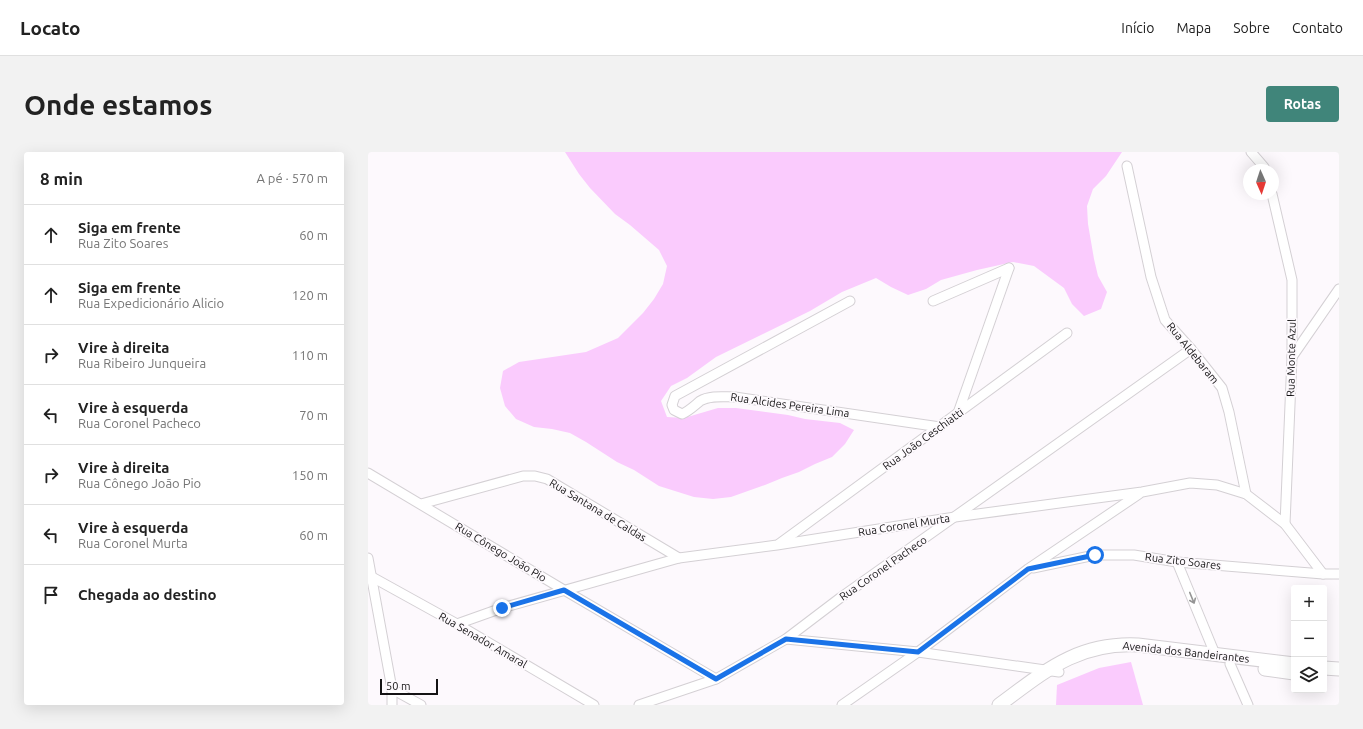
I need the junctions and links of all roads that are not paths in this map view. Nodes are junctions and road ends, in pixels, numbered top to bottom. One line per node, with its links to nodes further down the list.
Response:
1 (1251, 152): 2 (street)
2 (1261, 164)
3 (1126, 166): 9 (street, Rua Aldebaram)
4 (1273, 200): 10 (street, Rua Monte Azul)
5 (1339, 289): 10 (street)
6 (933, 301): 13 (street)
7 (850, 302): 11 (street)
8 (1067, 333): 13 (street, Rua João Ceschiatti)
9 (1191, 349): 17 (street, Rua Aldebaram); 19 (street, Rua Coronel Pacheco)
10 (1292, 357): 20 (street, Rua Monte Azul)
11 (687, 390): 12 (street); 12 (street, Rua Alcides Pereira Lima)
12 (702, 400): 14 (street, Rua Alcides Pereira Lima)
13 (958, 413): 14 (street, Rua João Ceschiatti)
14 (940, 427): 21 (street, Rua João Ceschiatti)
15 (368, 473): 18 (street, Rua Cônego João Pio)
16 (1142, 492): 17 (street, Rua Coronel Murta); 19 (street, Rua Coronel Murta); 25 (street)
17 (1246, 494): 20 (street, Rua Coronel Murta)
18 (421, 504): 23 (street, Rua Santana de Caldas); 29 (street, Rua Cônego João Pio)
19 (955, 517): 21 (street, Rua Coronel Murta); 31 (street, Rua Coronel Pacheco)
20 (1285, 524): 26 (street, Rua Coronel Murta)
21 (777, 545): 23 (street, Rua Coronel Murta)
22 (368, 558): 28 (street)
23 (679, 558): 29 (street, Rua Coronel Murta)
24 (1178, 562): 25 (street, Rua Zito Soares); 26 (street, Rua Zito Soares); 33 (street, one-way to 33)
25 (1028, 569): 32 (street)
26 (1323, 574): 27 (street, Rua Zito Soares)
27 (1339, 574)
28 (370, 578): 30 (street, Rua Senador Amaral); 43 (street)
29 (564, 590): 30 (street, Rua Coronel Murta); 42 (street, Rua Cônego João Pio)
30 (457, 624): 46 (street, Rua Senador Amaral)
31 (786, 639): 32 (street); 42 (street, Rua Coronel Pacheco)
32 (918, 652): 38 (street); 48 (street)
33 (1215, 654): 35 (street, Avenida dos Bandeirantes); 38 (street, Avenida dos Bandeirantes)
34 (1230, 664): 38 (street, Avenida dos Bandeirantes); 39 (street, Avenida dos Bandeirantes); 51 (street)
35 (1291, 664)
36 (1327, 668): 37 (street)
37 (1339, 669)
38 (1053, 671): 49 (street, Avenida dos Bandeirantes); 50 (street, Avenida dos Bandeirantes)
39 (1291, 673)
40 (1327, 677): 41 (street)
41 (1339, 678)
42 (716, 679): 47 (street, Rua Coronel Pacheco)
43 (392, 689): 44 (street); 45 (street)
44 (392, 705)
45 (421, 705)
46 (594, 705)
47 (639, 705)
48 (842, 705)
49 (998, 705)
50 (1010, 705)
51 (1248, 705)

